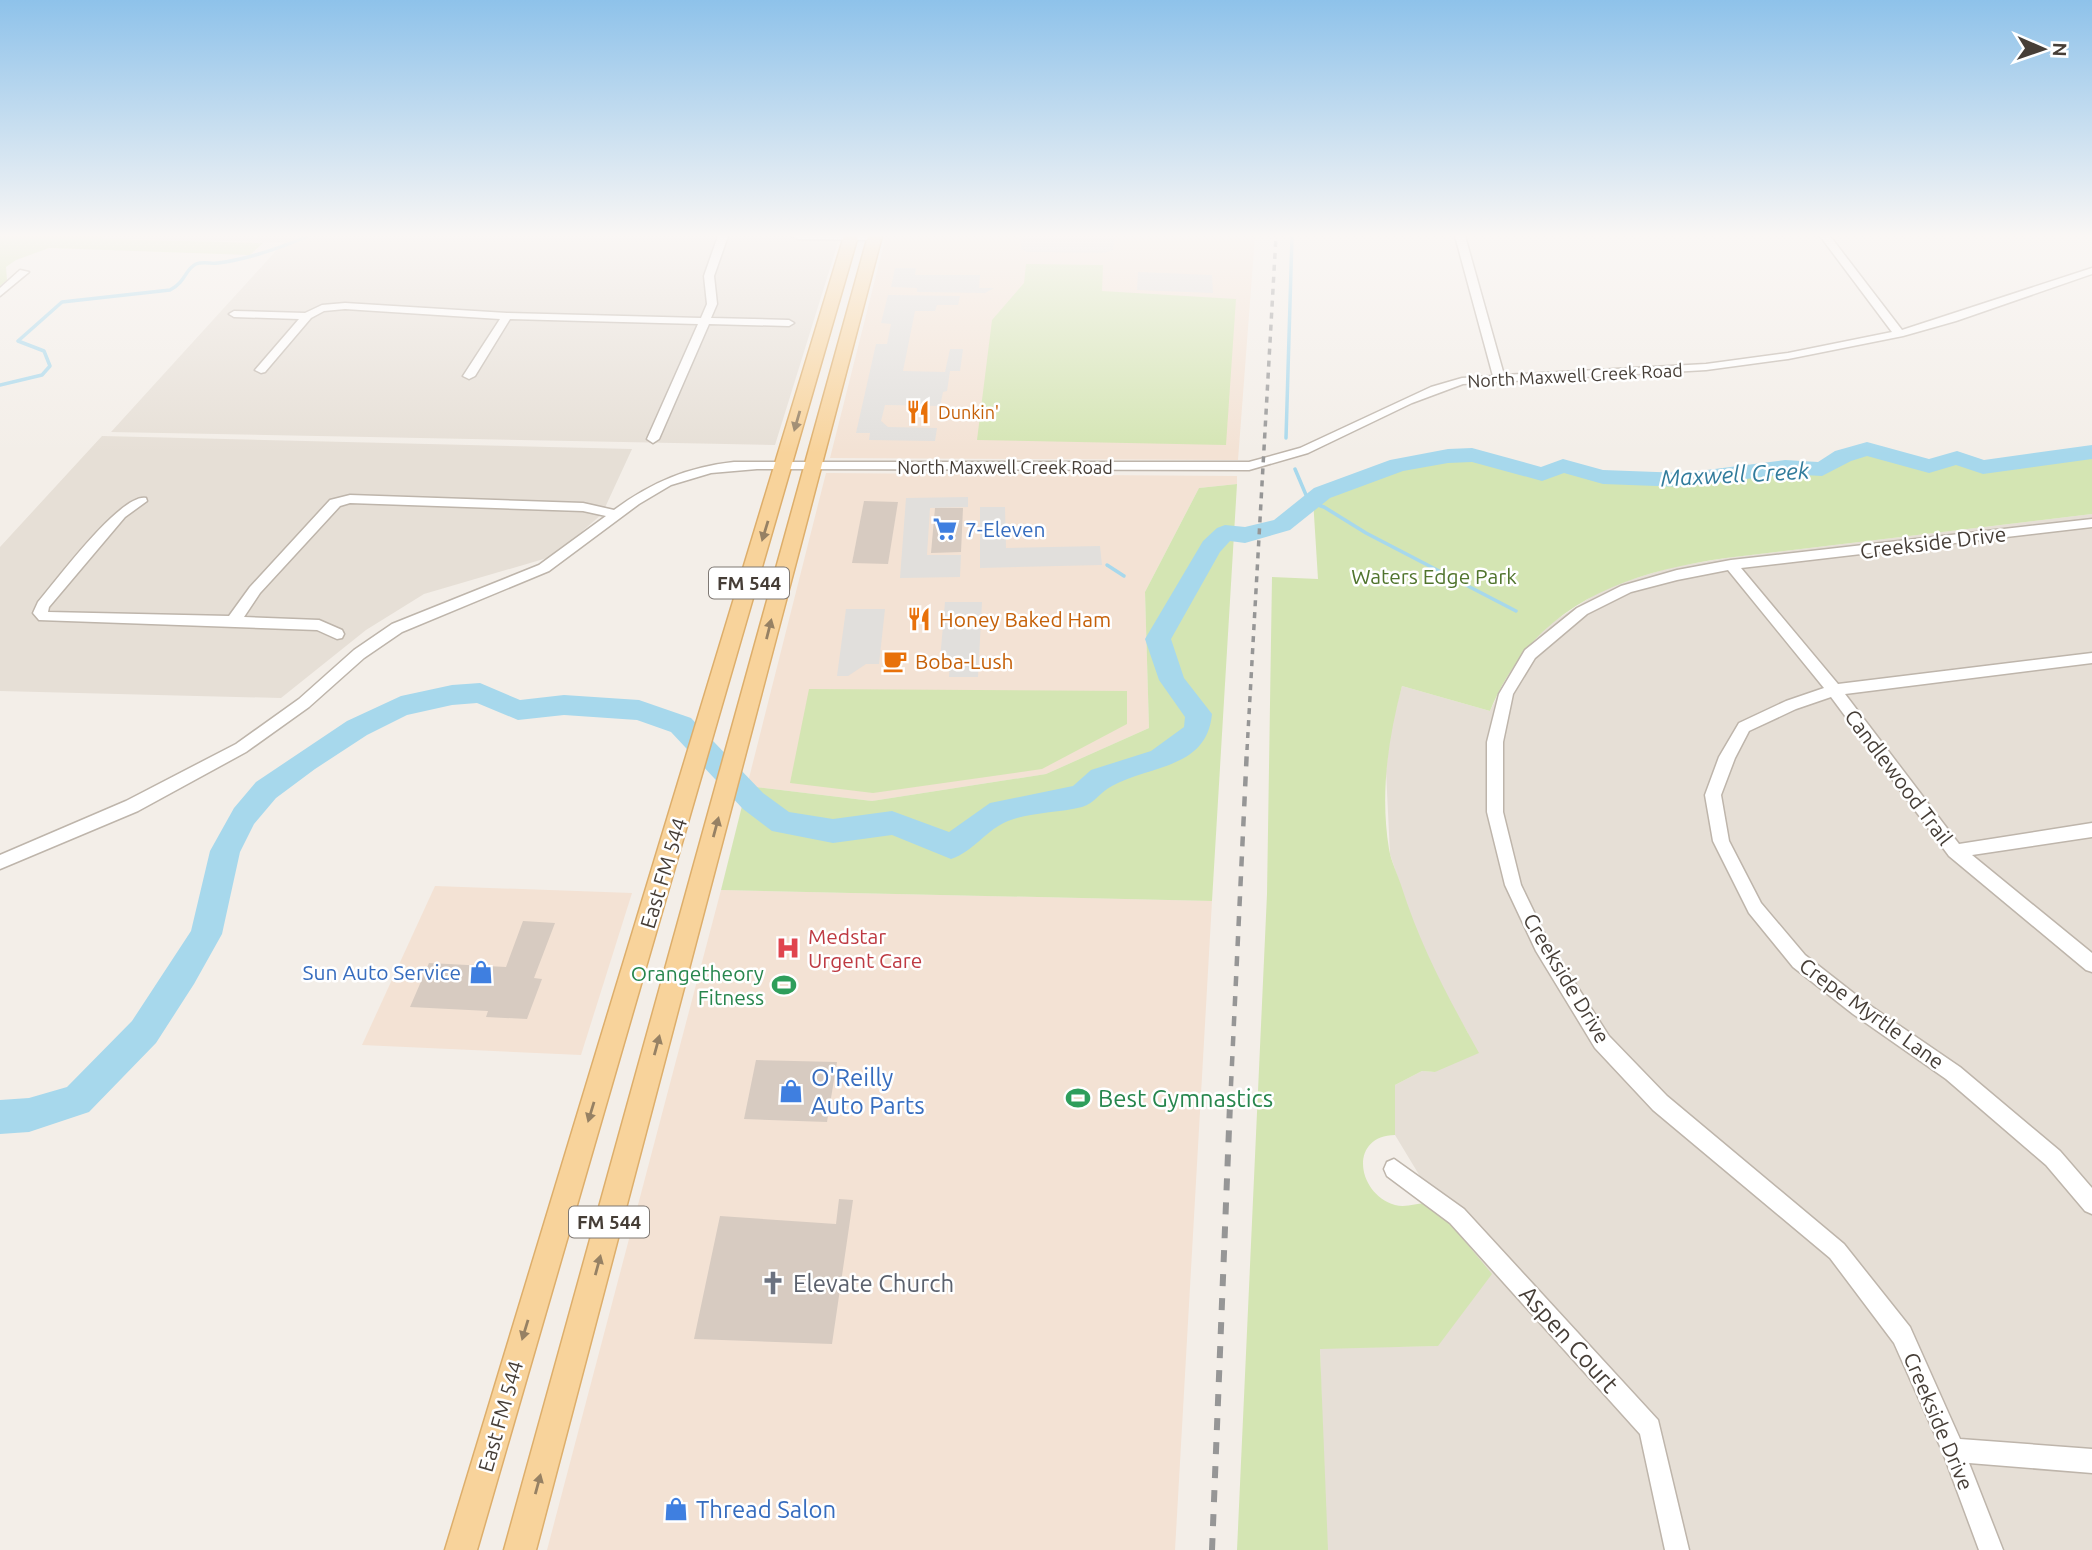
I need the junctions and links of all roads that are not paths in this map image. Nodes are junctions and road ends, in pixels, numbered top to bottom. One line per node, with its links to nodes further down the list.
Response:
1 (321, 308): 10 (street)
2 (383, 308): 11 (street)
3 (710, 308): 12 (street)
4 (830, 308): 19 (main road, East FM 544 / FM 544, one-way to 19)
5 (855, 308): 20 (main road, East FM 544 / FM 544)
6 (1480, 308): 17 (street)
7 (1880, 308): 14 (street)
8 (1983, 308): 14 (street, North Maxwell Creek Road)
9 (234, 314): 10 (street)
10 (307, 316): 15 (street)
11 (507, 316): 12 (street); 16 (street)
12 (705, 321): 13 (street); 18 (street)
13 (789, 323)
14 (1899, 334): 17 (street, North Maxwell Creek Road)
15 (261, 370)
16 (469, 376)
17 (1499, 377): 20 (street, North Maxwell Creek Road)
18 (653, 439)
19 (784, 466): 20 (street, North Maxwell Creek Road); 22 (street, North Maxwell Creek Road); 37 (main road, East FM 544 / FM 544, one-way to 37)
20 (811, 466): 38 (main road, East FM 544 / FM 544, one-way to 20)
21 (141, 501): 25 (street)
22 (618, 515): 25 (street); 31 (street, North Maxwell Creek Road)
23 (2092, 523): 24 (street, Creekside Drive)
24 (1731, 565): 28 (street, Candlewood Trail); 35 (street, Creekside Drive)
25 (233, 621): 26 (street)
26 (337, 634)
27 (2092, 657): 28 (street, Crepe Myrtle Lane)
28 (1834, 690): 30 (street, Candlewood Trail); 34 (street, Crepe Myrtle Lane)
29 (2092, 830): 30 (street)
30 (1955, 851): 32 (street, Candlewood Trail)
31 (0, 862)
32 (2092, 964)
33 (1394, 1169): 39 (street, Aspen Court)
34 (2092, 1204)
35 (1953, 1450): 36 (street); 40 (street, Creekside Drive)
36 (2092, 1461)
37 (461, 1550)
38 (520, 1550)
39 (1677, 1550)
40 (1991, 1550)

